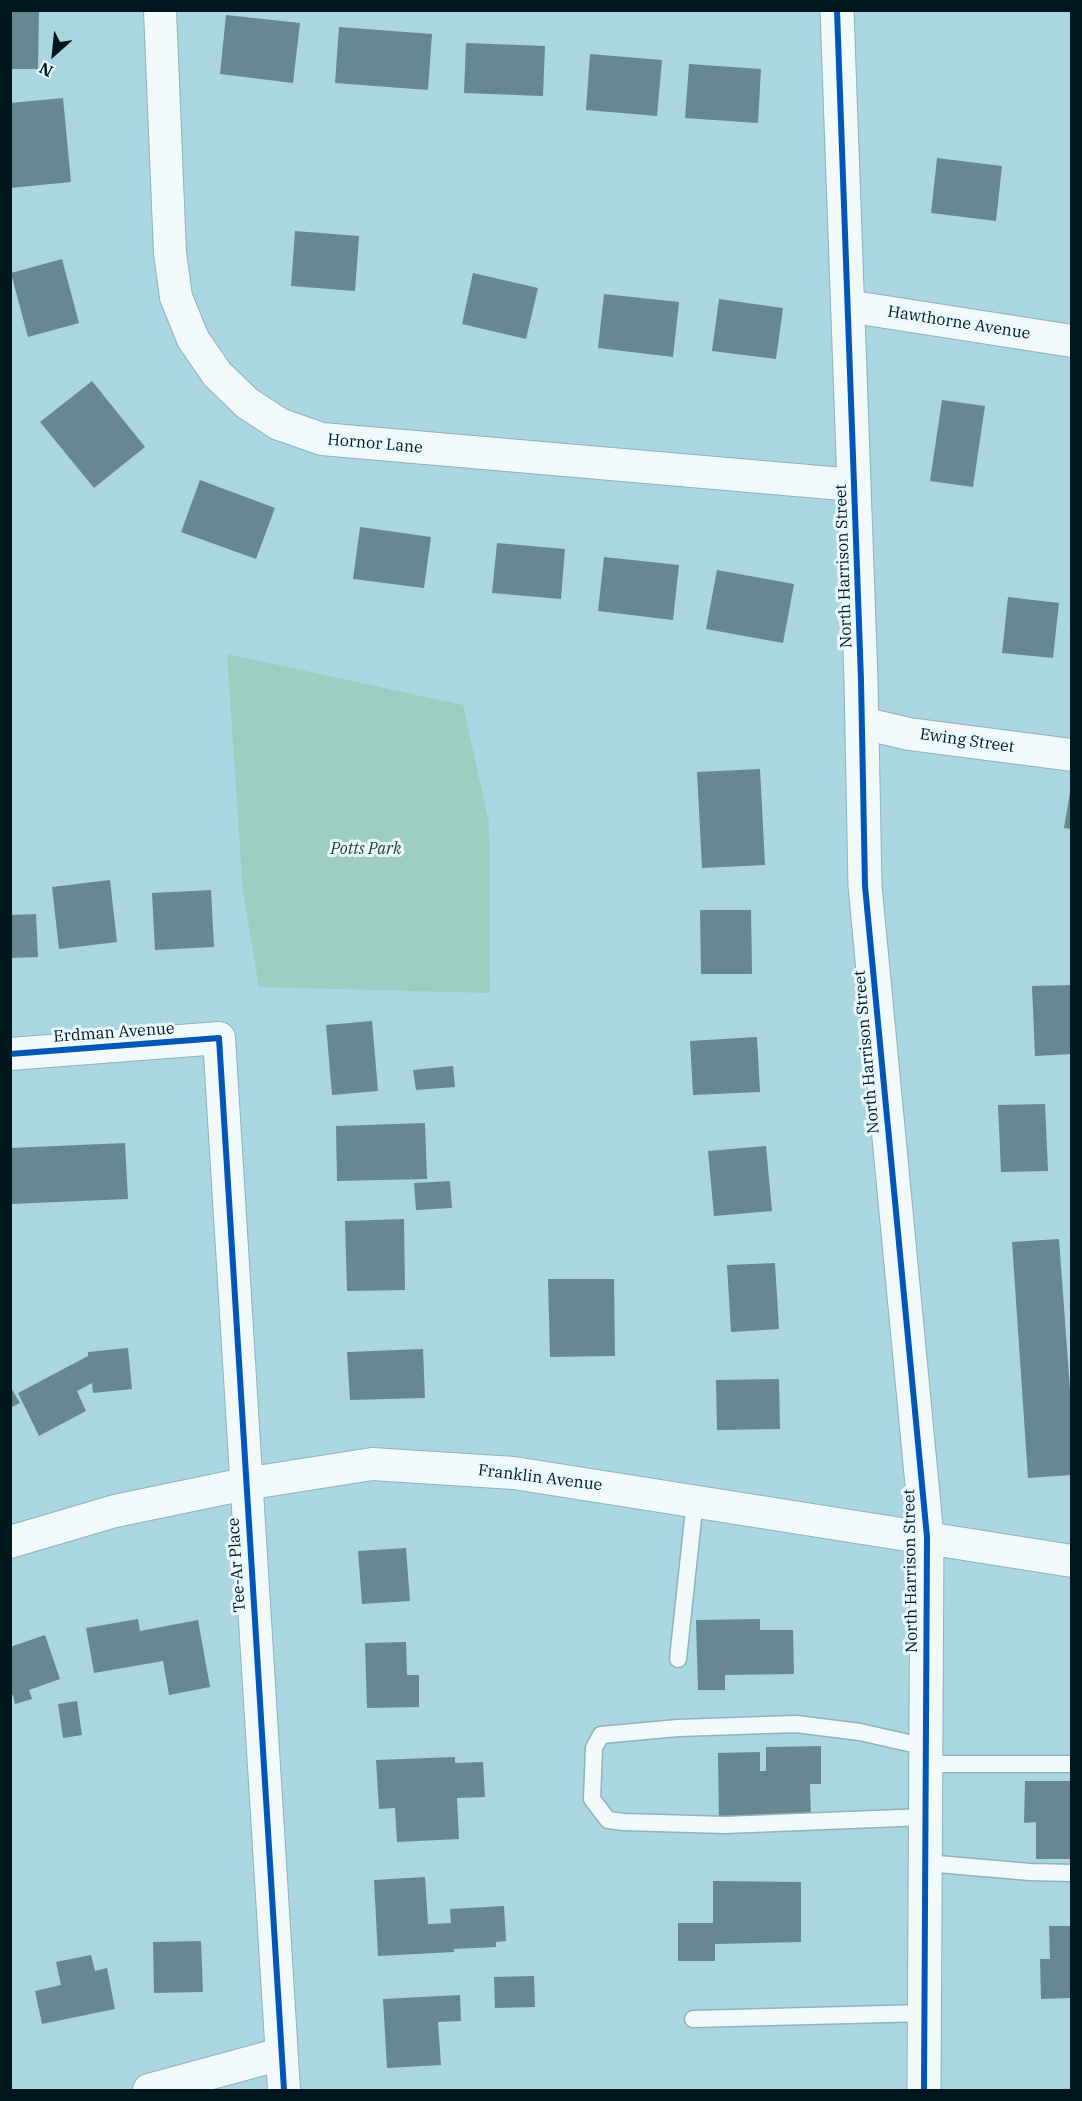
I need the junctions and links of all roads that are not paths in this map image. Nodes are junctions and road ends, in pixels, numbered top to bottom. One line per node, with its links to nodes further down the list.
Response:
1 (160, 10): 5 (street, Hornor Lane)
2 (837, 10): 3 (street, North Harrison Street)
3 (847, 306): 4 (street, Hawthorne Avenue); 5 (street, North Harrison Street)
4 (1071, 341)
5 (854, 485): 6 (street, North Harrison Street)
6 (862, 723): 7 (street, Ewing Street); 12 (street, North Harrison Street)
7 (1071, 755)
8 (219, 1038): 9 (street, Erdman Avenue); 10 (street, Tee-Ar Place)
9 (10, 1054)
10 (245, 1484): 11 (street, Franklin Avenue); 13 (street, Franklin Avenue); 23 (street, Tee-Ar Place)
11 (695, 1500): 12 (street, Franklin Avenue); 15 (lane)
12 (927, 1537): 14 (street, Franklin Avenue); 16 (street, North Harrison Street)
13 (10, 1542)
14 (1071, 1561)
15 (678, 1659)
16 (926, 1756): 17 (lane); 18 (street, North Harrison Street); 18 (lane)
17 (1071, 1764)
18 (925, 1817): 19 (street, North Harrison Street)
19 (926, 1863): 20 (lane); 21 (street, North Harrison Street)
20 (1071, 1873)
21 (925, 2013): 22 (lane); 26 (street, North Harrison Street)
22 (693, 2019)
23 (281, 2054): 24 (street); 25 (street, Tee-Ar Place)
24 (149, 2091)
25 (284, 2091)
26 (924, 2091)

